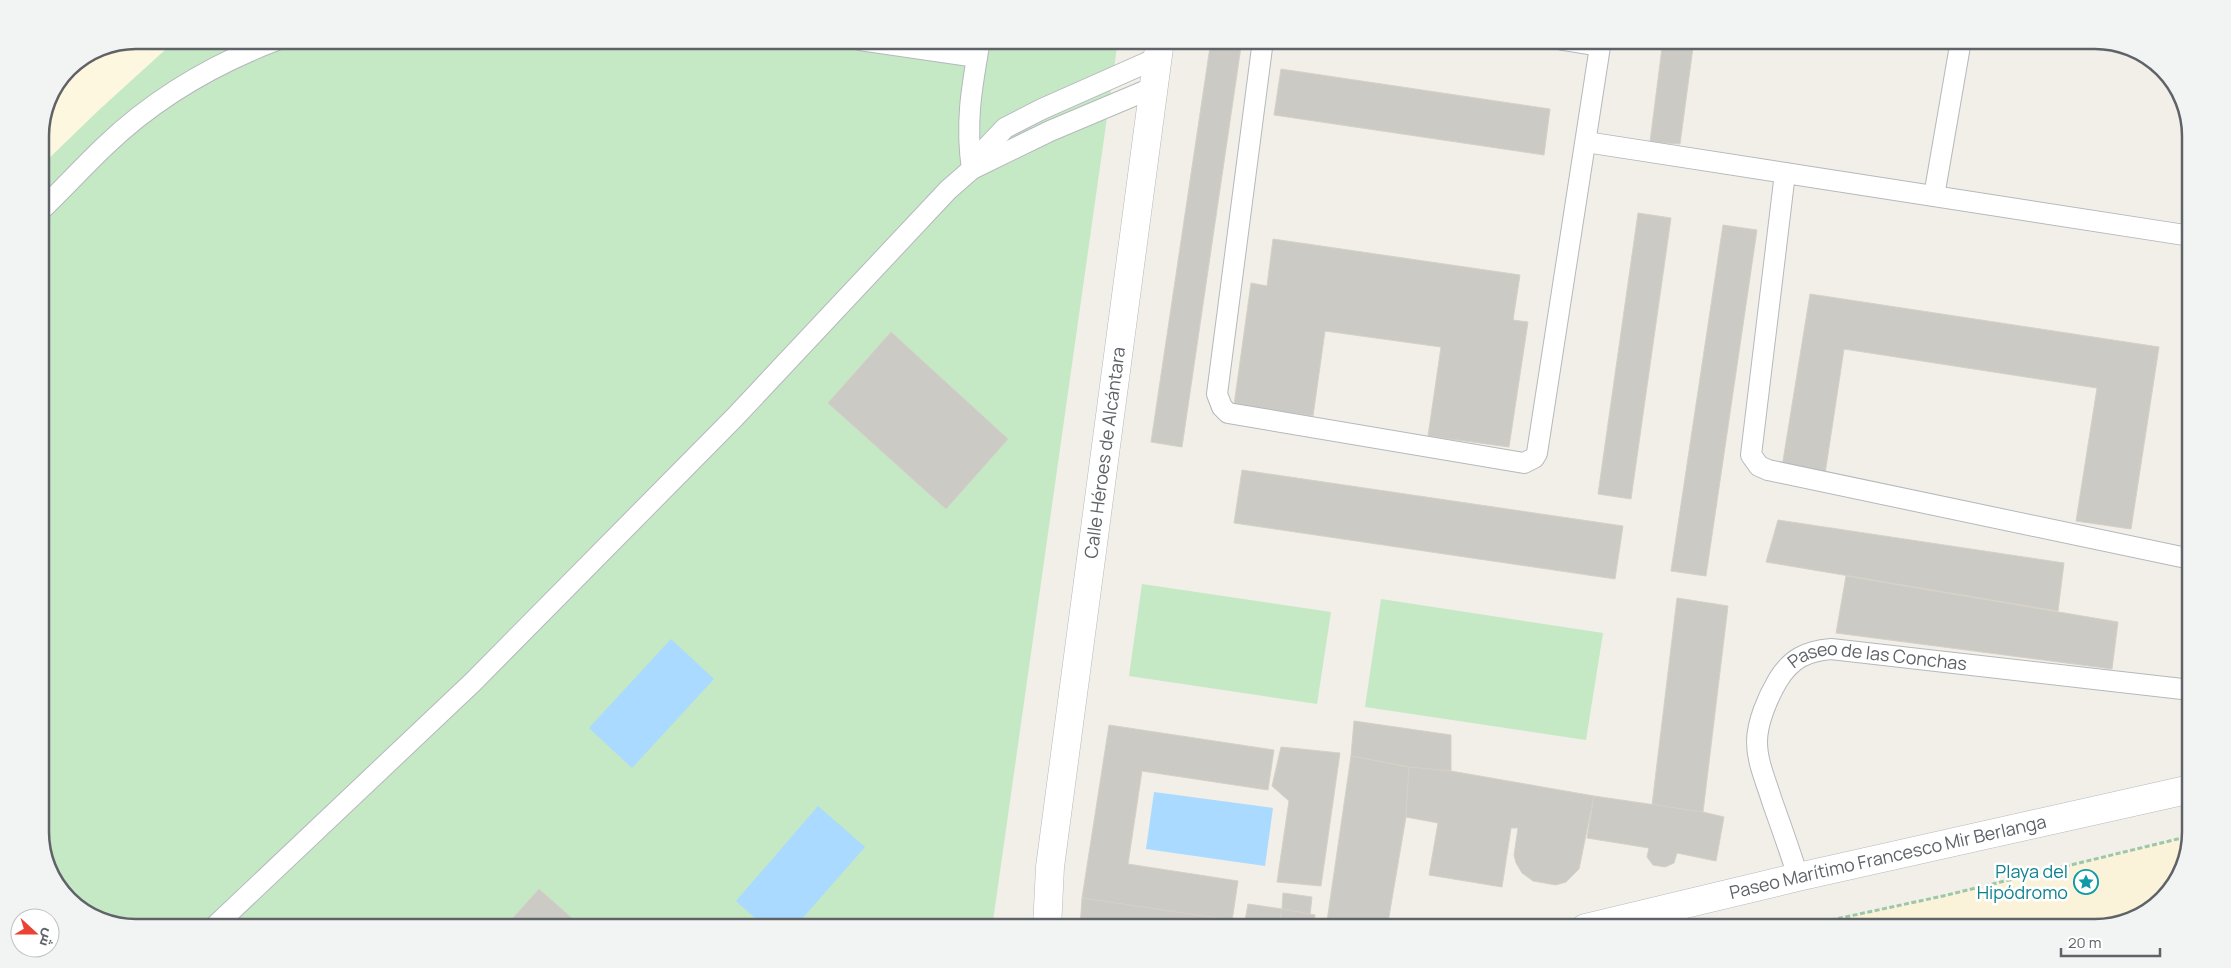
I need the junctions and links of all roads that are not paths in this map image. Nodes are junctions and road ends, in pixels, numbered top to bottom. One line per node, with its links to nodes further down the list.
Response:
1 (256, 49): 12 (lane)
2 (979, 49): 9 (lane)
3 (1158, 49): 7 (street, Calle Héroes de Alcántara); 9 (lane)
4 (1262, 49): 8 (lane)
5 (1599, 49): 8 (lane)
6 (1959, 49): 11 (lane)
7 (1152, 88): 9 (lane); 17 (street, Calle Héroes de Alcántara)
8 (1586, 142): 10 (lane)
9 (972, 169): 19 (lane)
10 (1784, 173): 11 (lane); 14 (lane)
11 (1934, 196): 13 (lane)
12 (49, 202)
13 (2182, 235)
14 (2182, 557)
15 (2182, 689): 18 (lane, Paseo de las Conchas)
16 (2182, 791): 18 (street, Paseo Marítimo Francesco Mir Berlanga)
17 (1050, 867): 20 (street); 21 (street)
18 (1798, 877): 22 (street, Paseo Marítimo Francesco Mir Berlanga)
19 (223, 919)
20 (1034, 919)
21 (1047, 919)
22 (1623, 919)

